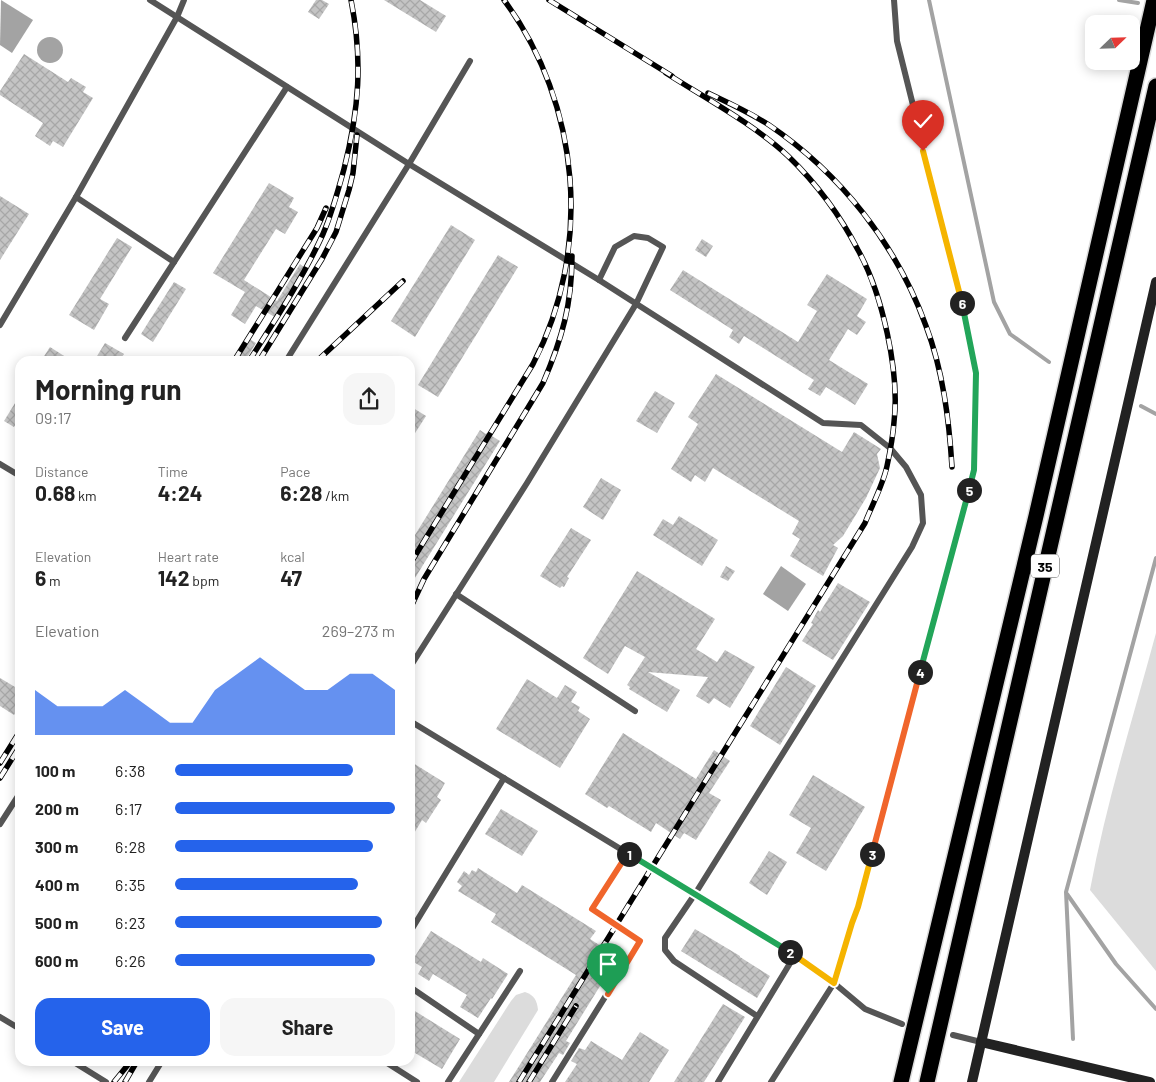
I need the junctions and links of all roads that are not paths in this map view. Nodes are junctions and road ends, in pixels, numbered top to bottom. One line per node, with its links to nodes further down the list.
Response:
1 (150, 0): 5 (lane)
2 (184, 0): 5 (lane)
3 (894, 0): 32 (lane)
4 (1154, 0): 51 (highway, 35)
5 (177, 17): 8 (lane); 10 (lane)
6 (470, 61): 9 (lane)
7 (1156, 86): 52 (highway, 35)
8 (287, 87): 9 (lane); 11 (lane)
9 (409, 164): 12 (lane); 17 (lane)
10 (76, 198): 11 (lane); 15 (lane)
11 (174, 262): 16 (lane)
12 (599, 280): 14 (lane); 14 (lane)
13 (1156, 282): 40 (street)
14 (636, 304): 20 (lane); 28 (lane)
15 (0, 325)
16 (125, 338)
17 (289, 356)
18 (0, 464): 19 (lane)
19 (15, 473)
20 (456, 594): 21 (lane); 22 (lane)
21 (415, 659)
22 (635, 710)
23 (415, 725): 24 (lane)
24 (504, 778): 27 (lane); 29 (lane)
25 (15, 801): 26 (lane)
26 (0, 824)
27 (628, 853): 28 (lane); 48 (lane)
28 (696, 894): 30 (lane); 34 (lane)
29 (415, 924)
30 (795, 955): 32 (lane); 34 (lane)
31 (520, 971): 38 (lane)
32 (834, 983): 36 (lane); 50 (lane)
33 (415, 990): 38 (lane)
34 (757, 1016): 49 (lane)
35 (0, 1017): 37 (lane)
36 (902, 1024)
37 (15, 1026)
38 (479, 1034): 47 (lane)
39 (953, 1036): 40 (lane)
40 (981, 1042): 53 (street); 54 (street)
41 (80, 1066): 44 (lane)
42 (159, 1066): 45 (lane)
43 (392, 1066): 46 (lane)
44 (106, 1082)
45 (149, 1082)
46 (417, 1082)
47 (448, 1082)
48 (552, 1082)
49 (718, 1082)
50 (771, 1082)
51 (902, 1082)
52 (927, 1082)
53 (972, 1082)
54 (1150, 1082)

